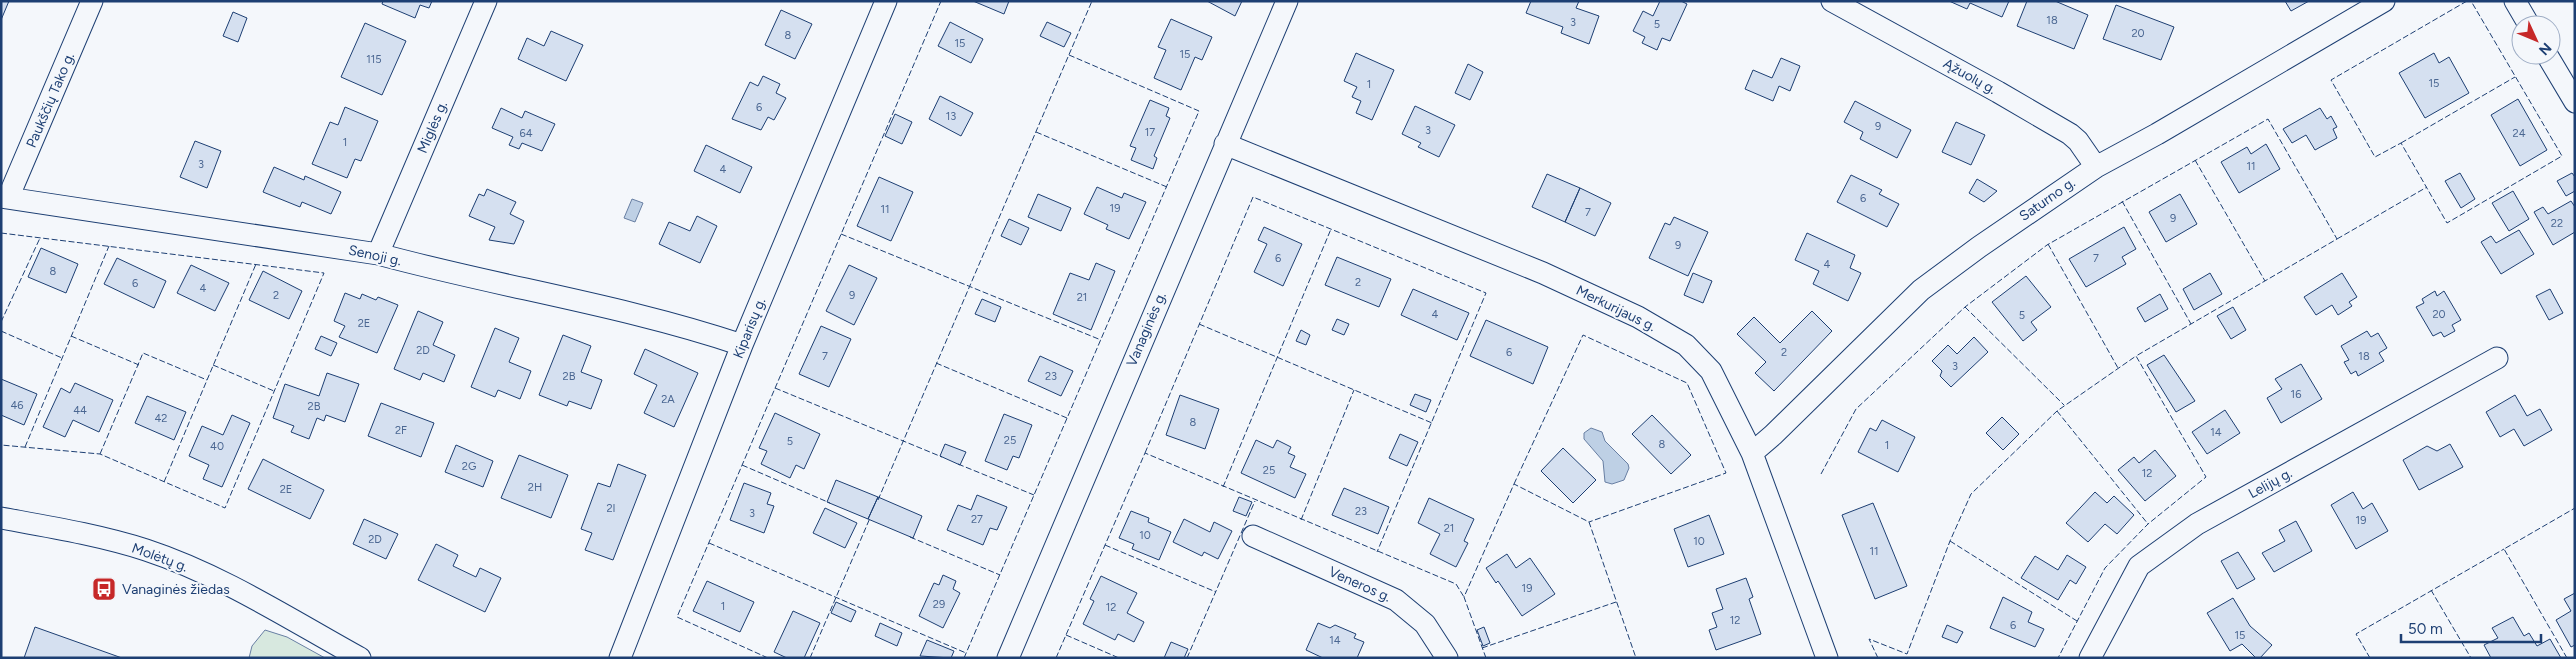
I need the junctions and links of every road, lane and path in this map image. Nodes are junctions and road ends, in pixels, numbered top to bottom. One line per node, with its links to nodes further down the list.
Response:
1 (92, 1): 13 (street, Paukščių Tako g.)
2 (486, 1): 14 (street, Miglės g.)
3 (886, 1): 15 (street, Kiparisų g.)
4 (1287, 1): 11 (street, Vanaginės g.)
5 (1832, 1): 12 (street, Ąžuolų g.)
6 (2384, 1): 12 (street, Saturno g.)
7 (2515, 1): 8 (street)
8 (2523, 15)
9 (2553, 65): 10 (street)
10 (2575, 102)
11 (1225, 144): 17 (street, Merkurijaus g.); 22 (street, Vanaginės g.)
12 (2096, 167): 17 (street, Saturno g.)
13 (5, 198): 14 (street, Senoji g.)
14 (378, 254): 15 (street, Senoji g.)
15 (742, 345): 21 (street, Kiparisų g.)
16 (2498, 358): 25 (street, Lelijų g.)
17 (1752, 453): 24 (street, Merkurijaus g.)
18 (1, 518): 20 (street, Molėtų g.)
19 (1253, 536): 23 (street, Veneros g.)
20 (360, 658)
21 (620, 658)
22 (1008, 658)
23 (1447, 658)
24 (1827, 658)
25 (2090, 658)

